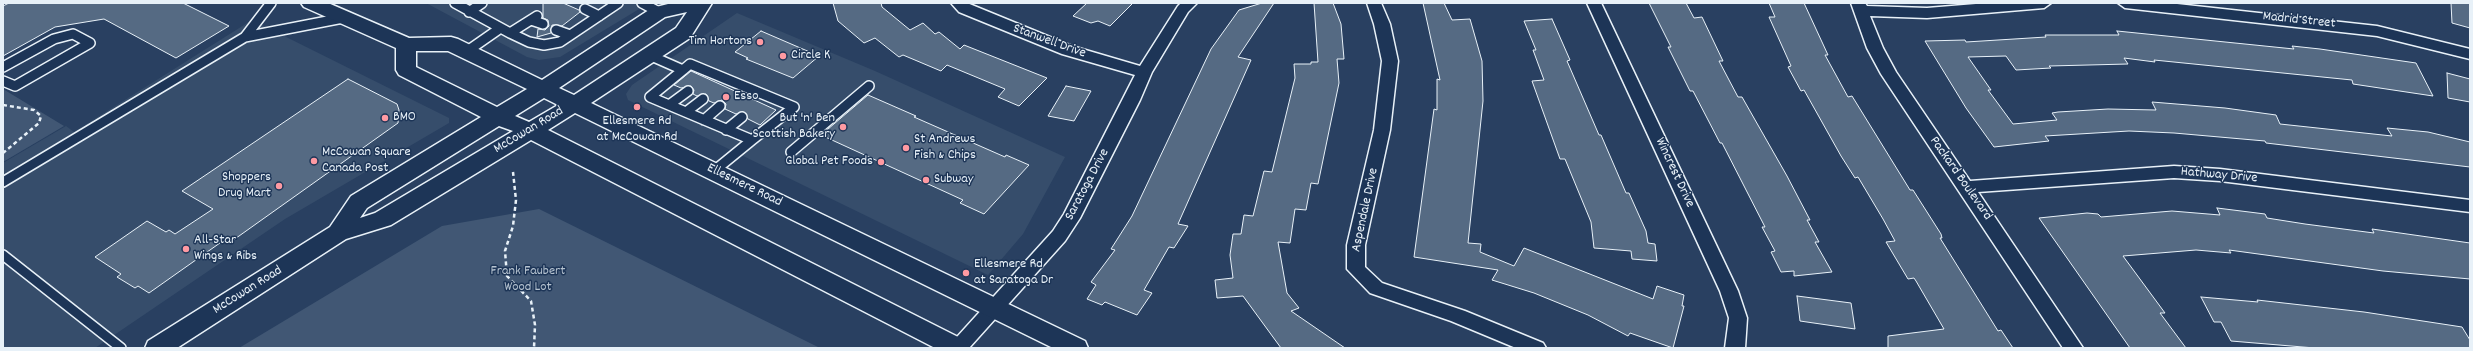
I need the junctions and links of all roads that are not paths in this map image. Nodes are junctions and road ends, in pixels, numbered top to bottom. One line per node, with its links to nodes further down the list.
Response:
1 (271, 3): 24 (lane)
2 (311, 3): 18 (main road, Ellesmere Road)
3 (455, 3): 16 (lane)
4 (482, 3): 16 (lane)
5 (618, 3): 17 (lane)
6 (701, 3): 13 (main road, McCowan Road); 28 (main road, McCowan Road)
7 (958, 3): 31 (street, Stanwell Drive)
8 (1190, 3): 31 (street, Saratoga Drive)
9 (1374, 3): 63 (street, Aspendale Drive)
10 (1594, 3): 64 (street, Wincrest Drive)
11 (2044, 3): 14 (street)
12 (2125, 3): 27 (street, Madrid Street)
13 (651, 7): 35 (main road, McCowan Road)
14 (1860, 7): 54 (street, Packard Boulevard)
15 (585, 9): 17 (lane)
16 (469, 12): 20 (lane)
17 (599, 16): 23 (lane)
18 (344, 18): 24 (lane); 25 (main road, Ellesmere Road)
19 (543, 24): 22 (lane)
20 (500, 29): 22 (lane); 26 (lane)
21 (556, 30): 23 (lane)
22 (510, 34): 23 (lane)
23 (570, 35)
24 (245, 37): 53 (lane)
25 (406, 45): 26 (main road, Ellesmere Road); 45 (main road)
26 (466, 52): 35 (main road, Ellesmere Road)
27 (2470, 54)
28 (649, 55): 30 (lane); 41 (main road, McCowan Road)
29 (3, 67): 32 (lane)
30 (683, 70): 34 (lane); 42 (lane)
31 (1144, 72): 58 (street, Saratoga Drive)
32 (3, 81)
33 (869, 86): 51 (lane)
34 (744, 87): 37 (lane); 38 (lane)
35 (544, 89): 41 (main road, Ellesmere Road); 45 (main road, McCowan Road)
36 (688, 91): 42 (lane)
37 (737, 92)
38 (766, 96): 40 (lane); 50 (lane)
39 (703, 99): 44 (lane)
40 (759, 102)
41 (575, 104): 49 (main road, McCowan Road); 52 (main road, Ellesmere Road)
42 (669, 105): 44 (lane)
43 (720, 106): 47 (lane)
44 (686, 112): 47 (lane)
45 (499, 117): 49 (main road); 56 (main road, McCowan Road)
46 (742, 117): 48 (lane)
47 (704, 120): 48 (lane)
48 (726, 130): 50 (lane)
49 (532, 131): 56 (main road, McCowan Road); 61 (main road)
50 (752, 140): 52 (lane)
51 (791, 152)
52 (714, 171): 58 (main road, Ellesmere Road)
53 (3, 182)
54 (1966, 187): 55 (street, Hathway Drive); 65 (street, Packard Boulevard)
55 (2470, 206)
56 (338, 234): 60 (main road, McCowan Road)
57 (3, 255): 59 (lane)
58 (995, 309): 61 (street, Saratoga Drive); 62 (main road, Ellesmere Road)
59 (121, 348)
60 (158, 348)
61 (957, 348)
62 (1076, 348)
63 (1536, 348)
64 (1735, 348)
65 (2073, 348)

